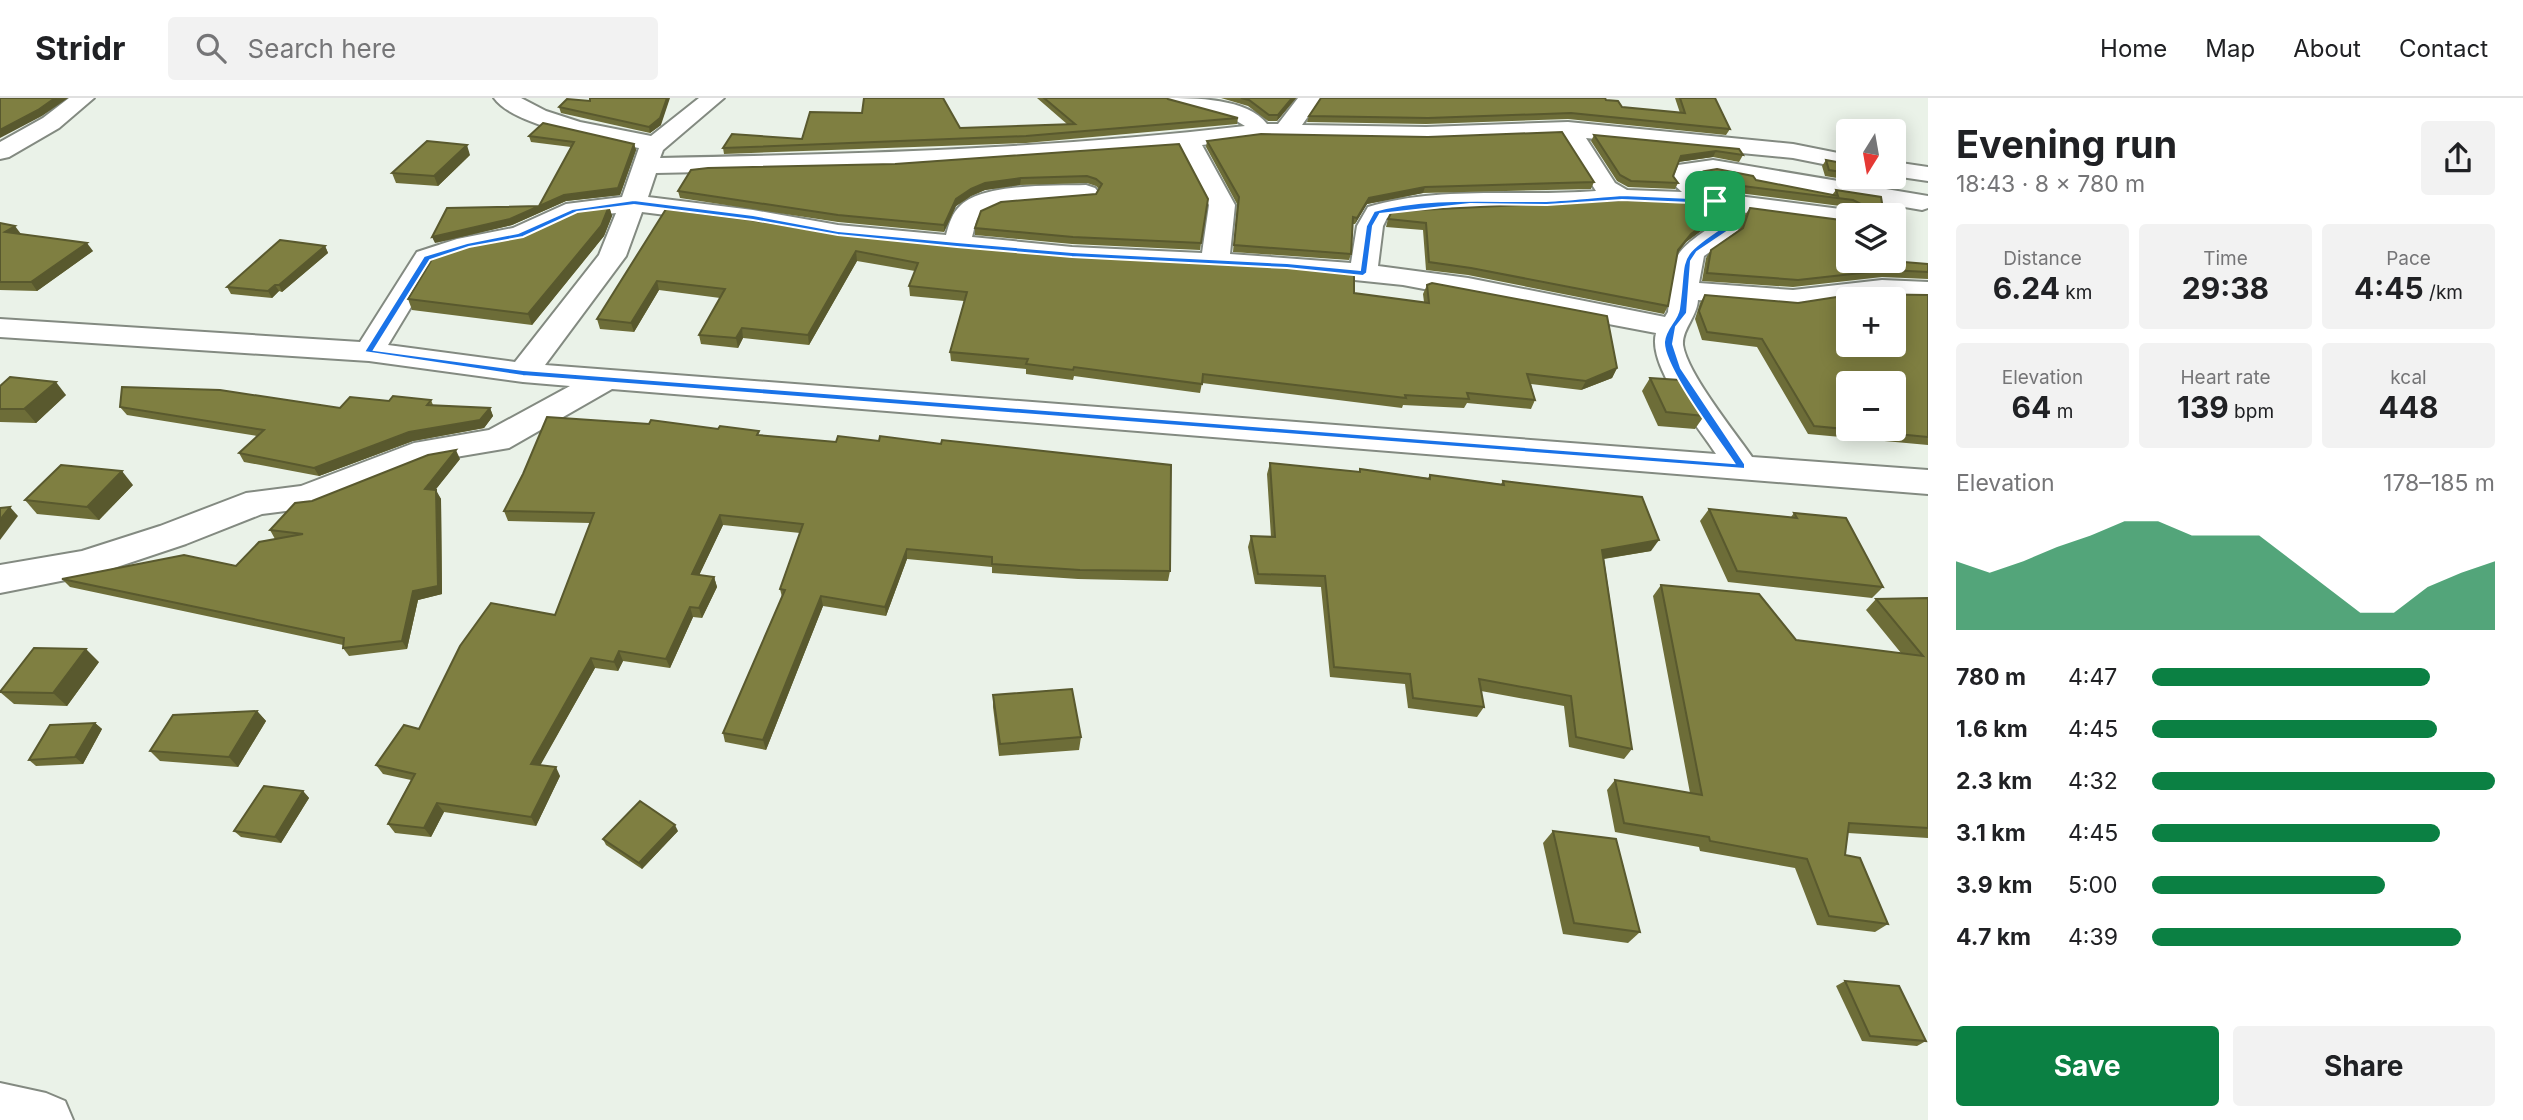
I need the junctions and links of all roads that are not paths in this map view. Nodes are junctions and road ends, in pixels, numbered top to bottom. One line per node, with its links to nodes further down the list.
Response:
1 (83, 98): 11 (street)
2 (505, 98): 12 (street)
3 (713, 98): 12 (street)
4 (1176, 98): 7 (street)
5 (1310, 98): 8 (street)
6 (1568, 129): 8 (street); 10 (street); 19 (street)
7 (1260, 131): 8 (street); 9 (street)
8 (1285, 131)
9 (1187, 140): 12 (street); 26 (street)
10 (1793, 151): 13 (street); 17 (street)
11 (0, 152)
12 (649, 156): 21 (street)
13 (1836, 160)
14 (1906, 171): 16 (street)
15 (1747, 172): 17 (street); 20 (street); 23 (street)
16 (1928, 174)
17 (1797, 182): 22 (street)
18 (1086, 193): 25 (street)
19 (1622, 197): 20 (street); 27 (street)
20 (1715, 201): 23 (street); 28 (street)
21 (634, 202): 25 (street); 32 (street); 33 (street)
22 (1922, 202)
23 (1767, 206): 24 (street)
24 (1836, 216)
25 (957, 244): 26 (street)
26 (1215, 261): 27 (street)
27 (1363, 273): 30 (street)
28 (1684, 290): 29 (street); 30 (street)
29 (1928, 291)
30 (1672, 327): 35 (street)
31 (0, 328): 32 (street)
32 (369, 352): 33 (street)
33 (523, 373): 34 (street)
34 (607, 379): 35 (street); 37 (street)
35 (1741, 467): 36 (street)
36 (1928, 482)
37 (0, 579)
38 (0, 1110): 39 (street)
39 (46, 1120)

